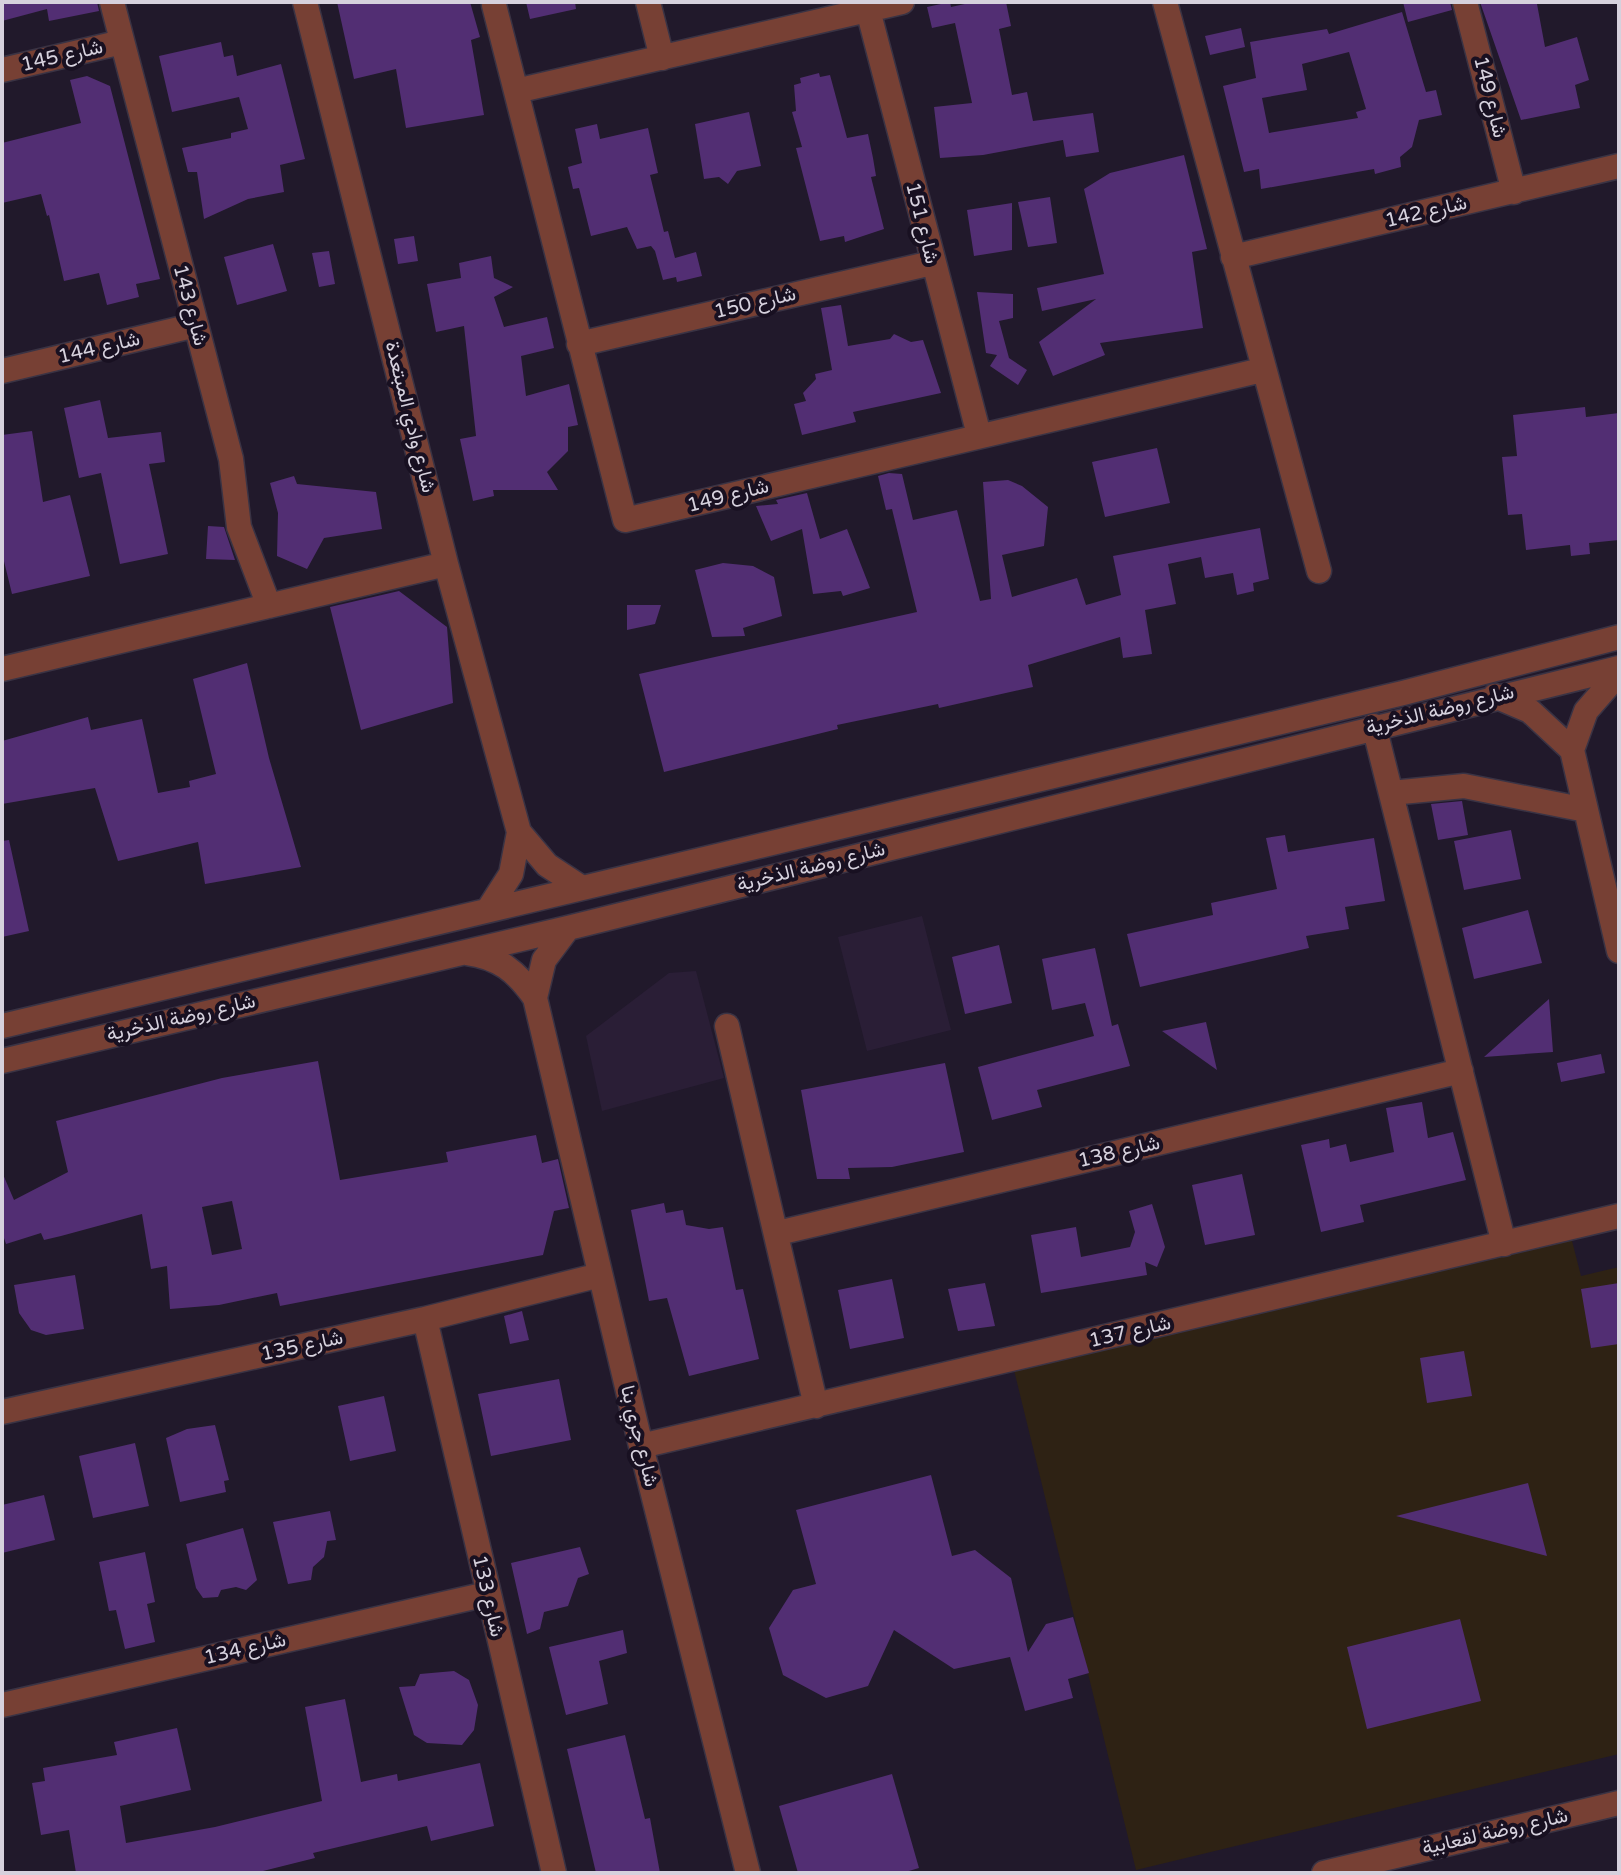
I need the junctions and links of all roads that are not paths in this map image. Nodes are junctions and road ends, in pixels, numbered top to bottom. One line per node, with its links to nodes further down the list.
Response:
1 (112, 2): 9 (street, شارع 143)
2 (305, 2): 22 (street, شارع وادي المبتعدة)
3 (648, 2): 10 (street)
4 (902, 2): 8 (street)
5 (1165, 2): 15 (street)
6 (1465, 2): 14 (street, شارع 149)
7 (494, 5): 12 (street, شارع 149)
8 (868, 10): 10 (street); 16 (street, شارع 151)
9 (122, 42): 11 (street, شارع 145); 17 (street, شارع 143)
10 (662, 58): 12 (street)
11 (2, 70)
12 (516, 91): 18 (street, شارع 149)
13 (1619, 166): 14 (street, شارع 142)
14 (1514, 192): 15 (street, شارع 142)
15 (1233, 257): 19 (street)
16 (932, 263): 18 (street, شارع 150); 21 (street, شارع 151)
17 (196, 325): 20 (street, شارع 144); 24 (street, شارع 143)
18 (579, 344): 21 (street, شارع 149)
19 (1262, 370): 21 (street, شارع 149); 23 (street)
20 (2, 371)
21 (979, 435)
22 (446, 564): 24 (street); 33 (street, شارع وادي المبتعدة)
23 (1319, 571)
24 (269, 606): 26 (street)
25 (1619, 637): 34 (street, شارع روضة الذخرية)
26 (2, 669)
27 (1619, 671): 28 (street, شارع روضة الذخرية); 30 (street)
28 (1495, 696): 29 (street, شارع روضة الذخرية); 30 (street)
29 (1374, 726): 31 (street); 36 (street, شارع روضة الذخرية)
30 (1572, 750): 32 (street)
31 (1391, 793): 32 (street); 43 (street)
32 (1586, 810): 37 (street)
33 (519, 832): 34 (street, شارع وادي المبتعدة); 35 (street, شارع وادي المبتعدة)
34 (582, 888): 35 (street, شارع روضة الذخرية)
35 (488, 910): 40 (street, شارع روضة الذخرية)
36 (568, 928): 38 (street, شارع روضة الذخرية); 39 (street, شارع جري بنا)
37 (1619, 951)
38 (460, 952): 39 (street, شارع جري بنا); 42 (street, شارع روضة الذخرية)
39 (535, 998): 47 (street, شارع جري بنا)
40 (2, 1026)
41 (727, 1026): 45 (street)
42 (2, 1061)
43 (1461, 1071): 45 (street, شارع 138); 46 (street)
44 (1619, 1216): 46 (street, شارع 137)
45 (778, 1233): 49 (street)
46 (1504, 1244): 49 (street, شارع 137)
47 (600, 1275): 48 (street, شارع 135); 51 (street, شارع جري بنا)
48 (425, 1319): 50 (street, شارع 135); 52 (street, شارع 133)
49 (816, 1406): 51 (street, شارع 137)
50 (2, 1412)
51 (641, 1446): 56 (street, شارع جري بنا)
52 (487, 1594): 53 (street, شارع 134); 55 (street, شارع 133)
53 (2, 1705)
54 (1619, 1803): 57 (street, شارع روضة لقعابية)
55 (554, 1873)
56 (748, 1873)
57 (1324, 1873)

